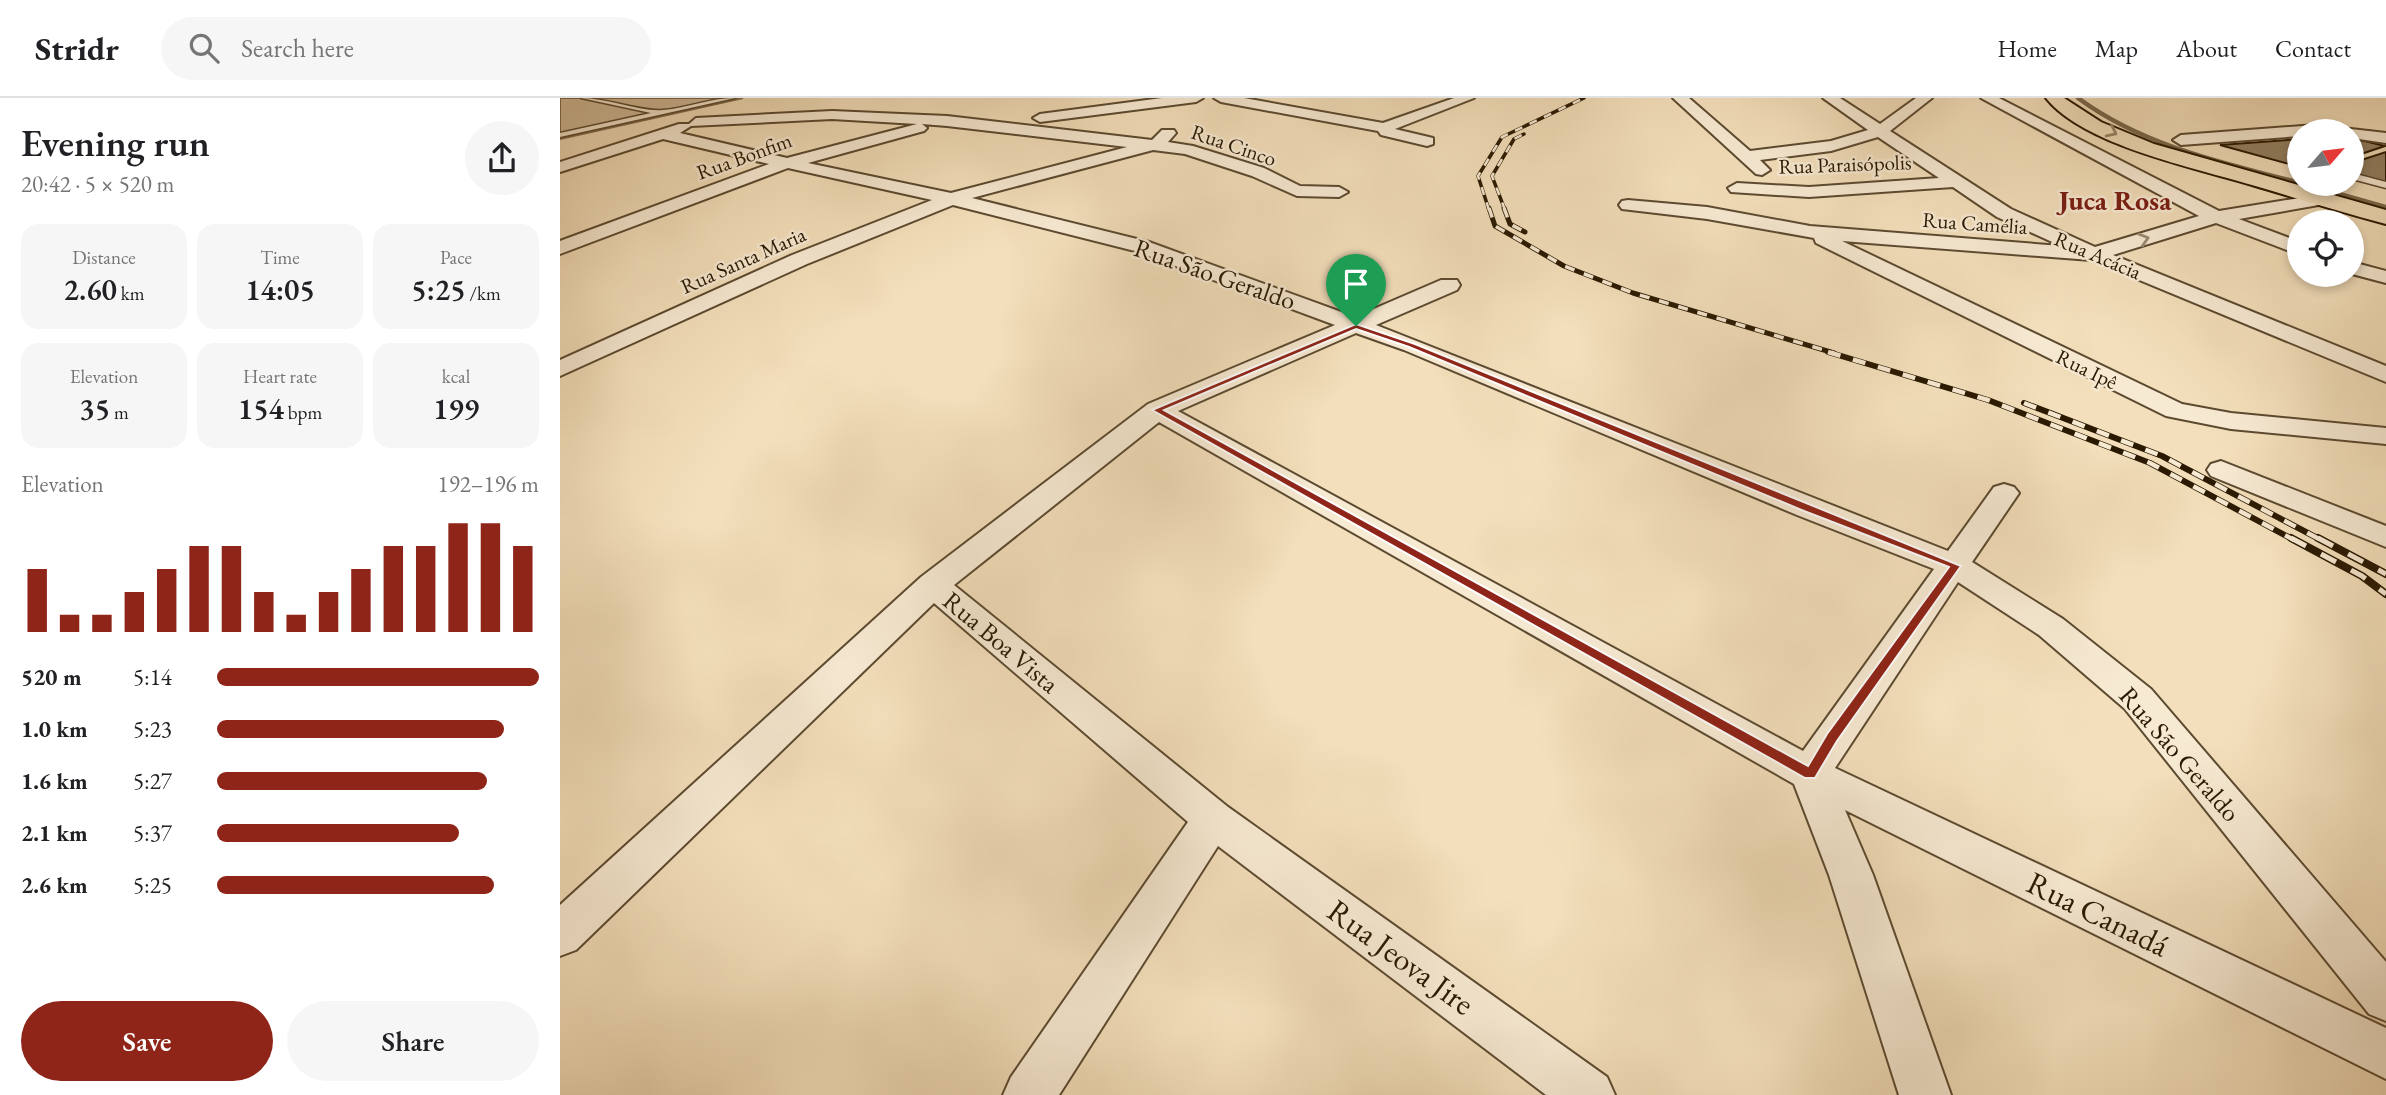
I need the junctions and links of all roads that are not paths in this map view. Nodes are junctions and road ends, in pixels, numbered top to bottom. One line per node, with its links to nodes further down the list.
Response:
1 (585, 98): 14 (lane)
2 (731, 98): 12 (lane)
3 (1196, 98): 17 (street)
4 (1221, 98): 21 (street)
5 (1302, 98): 18 (street)
6 (1467, 98): 18 (street)
7 (1680, 98): 32 (street)
8 (1830, 98): 22 (street, Rua Acácia)
9 (1925, 98): 22 (street)
10 (1988, 98): 50 (street)
11 (2053, 98): 39 (main road, one-way to 39)
12 (706, 101): 14 (lane)
13 (772, 104): 15 (street)
14 (665, 114): 26 (lane)
15 (723, 116): 17 (street, Rua Cinco); 20 (street)
16 (924, 118): 19 (street, Rua Cinco); 20 (street, Rua Cinco); 33 (street, Rua Bonfim)
17 (1038, 118): 28 (street, Rua Cinco)
18 (1413, 120): 21 (street)
19 (947, 121): 28 (street, Rua Cinco); 34 (street, Rua Bonfim)
20 (696, 123): 25 (street)
21 (1384, 128): 31 (street)
22 (1878, 131): 32 (street); 38 (street, Rua Acácia)
23 (2160, 131): 30 (main road)
24 (2287, 132): 30 (street)
25 (663, 134): 33 (street, Rua Santa Maria); 35 (street)
26 (560, 135)
27 (2364, 135): 29 (street)
28 (1162, 138): 43 (street, Rua Cinco); 48 (street, Rua Santa Maria)
29 (2386, 138)
30 (2181, 140): 36 (main road)
31 (1427, 141)
32 (1745, 156): 42 (street)
33 (766, 159): 34 (street, Rua Santa Maria); 53 (street, Rua Bonfim)
34 (785, 164): 48 (street, Rua Santa Maria); 56 (street, Rua Bonfim)
35 (560, 167)
36 (2287, 170)
37 (2364, 179): 40 (lane)
38 (1954, 182): 42 (street, Rua Paraisópolis); 54 (street, Rua Acácia)
39 (2287, 184)
40 (2386, 185)
41 (1737, 188): 42 (street, Rua Paraisópolis)
42 (1785, 190)
43 (1344, 194)
44 (2300, 196): 50 (street)
45 (2331, 196): 51 (main road)
46 (2364, 196): 47 (main road)
47 (2386, 198)
48 (949, 200): 59 (street, Rua São Geraldo); 60 (street, Rua Santa Maria)
49 (1628, 205): 52 (street, Rua Ipê)
50 (2208, 214): 54 (street, Rua Camélia); 55 (street); 57 (street, Rua Camélia, one-way to 50)
51 (2386, 217)
52 (1800, 227): 54 (street, Rua Camélia); 57 (street, Rua Camélia); 63 (street, Rua Ipê)
53 (560, 235)
54 (2067, 242): 57 (street, Rua Acácia)
55 (2287, 244)
56 (560, 248)
57 (2094, 254): 61 (street, Rua Acácia)
58 (1450, 285): 59 (street, Rua Boa Vista)
59 (1356, 326): 62 (street, Rua Boa Vista); 67 (street, Rua São Geraldo)
60 (560, 369)
61 (2386, 375)
62 (1157, 410): 68 (street, Rua Boa Vista); 69 (street)
63 (2386, 436)
64 (2221, 470): 66 (street)
65 (2004, 494): 67 (street)
66 (2386, 538)
67 (1956, 566): 69 (street); 72 (street, Rua São Geraldo)
68 (933, 585): 70 (street, Rua Boa Vista); 71 (street)
69 (1810, 774): 73 (street, Rua Canadá); 76 (street)
70 (1213, 819): 74 (street); 75 (street, Rua Jeova Jire)
71 (560, 935)
72 (2386, 998)
73 (2386, 1054)
74 (1029, 1095)
75 (1589, 1095)
76 (1925, 1095)

